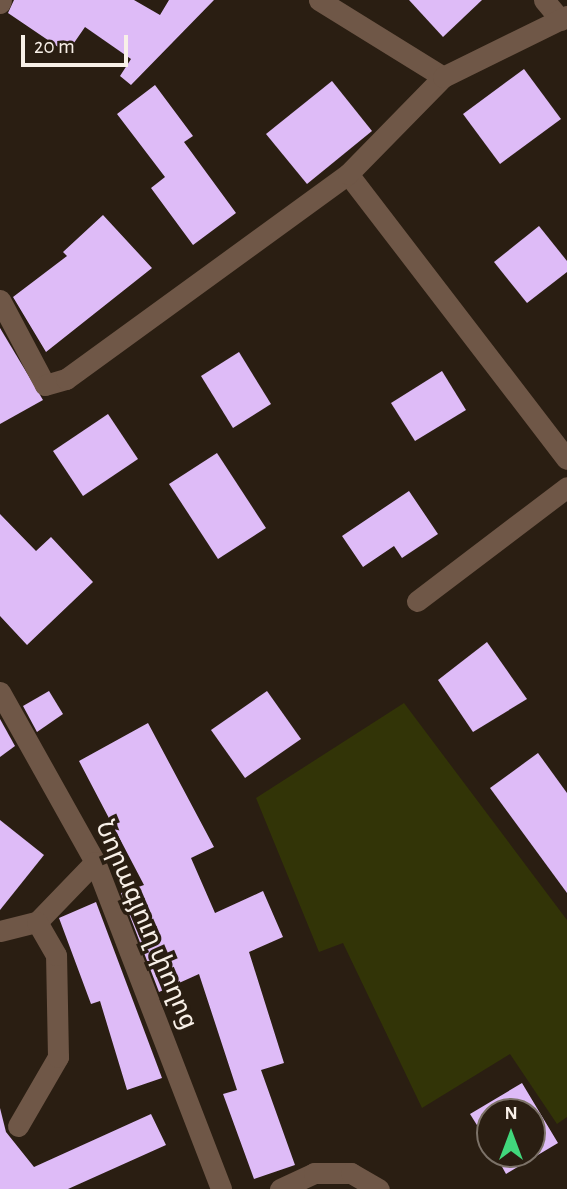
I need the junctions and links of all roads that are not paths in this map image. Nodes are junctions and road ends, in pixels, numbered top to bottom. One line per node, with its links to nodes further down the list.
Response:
1 (319, 0): 4 (street)
2 (544, 0): 3 (street)
3 (564, 18): 4 (street)
4 (443, 77): 5 (street)
5 (348, 174): 6 (street); 7 (street)
6 (0, 300)
7 (567, 459)
8 (567, 486): 9 (street)
9 (417, 601)
10 (0, 692): 11 (street, Նորագյուղ փողոց)
11 (95, 862): 12 (street); 15 (street, Նորագյուղ փողոց)
12 (37, 922): 13 (street); 14 (street)
13 (0, 931)
14 (18, 1126)
15 (221, 1189)
16 (279, 1189): 17 (street)
17 (379, 1189)

